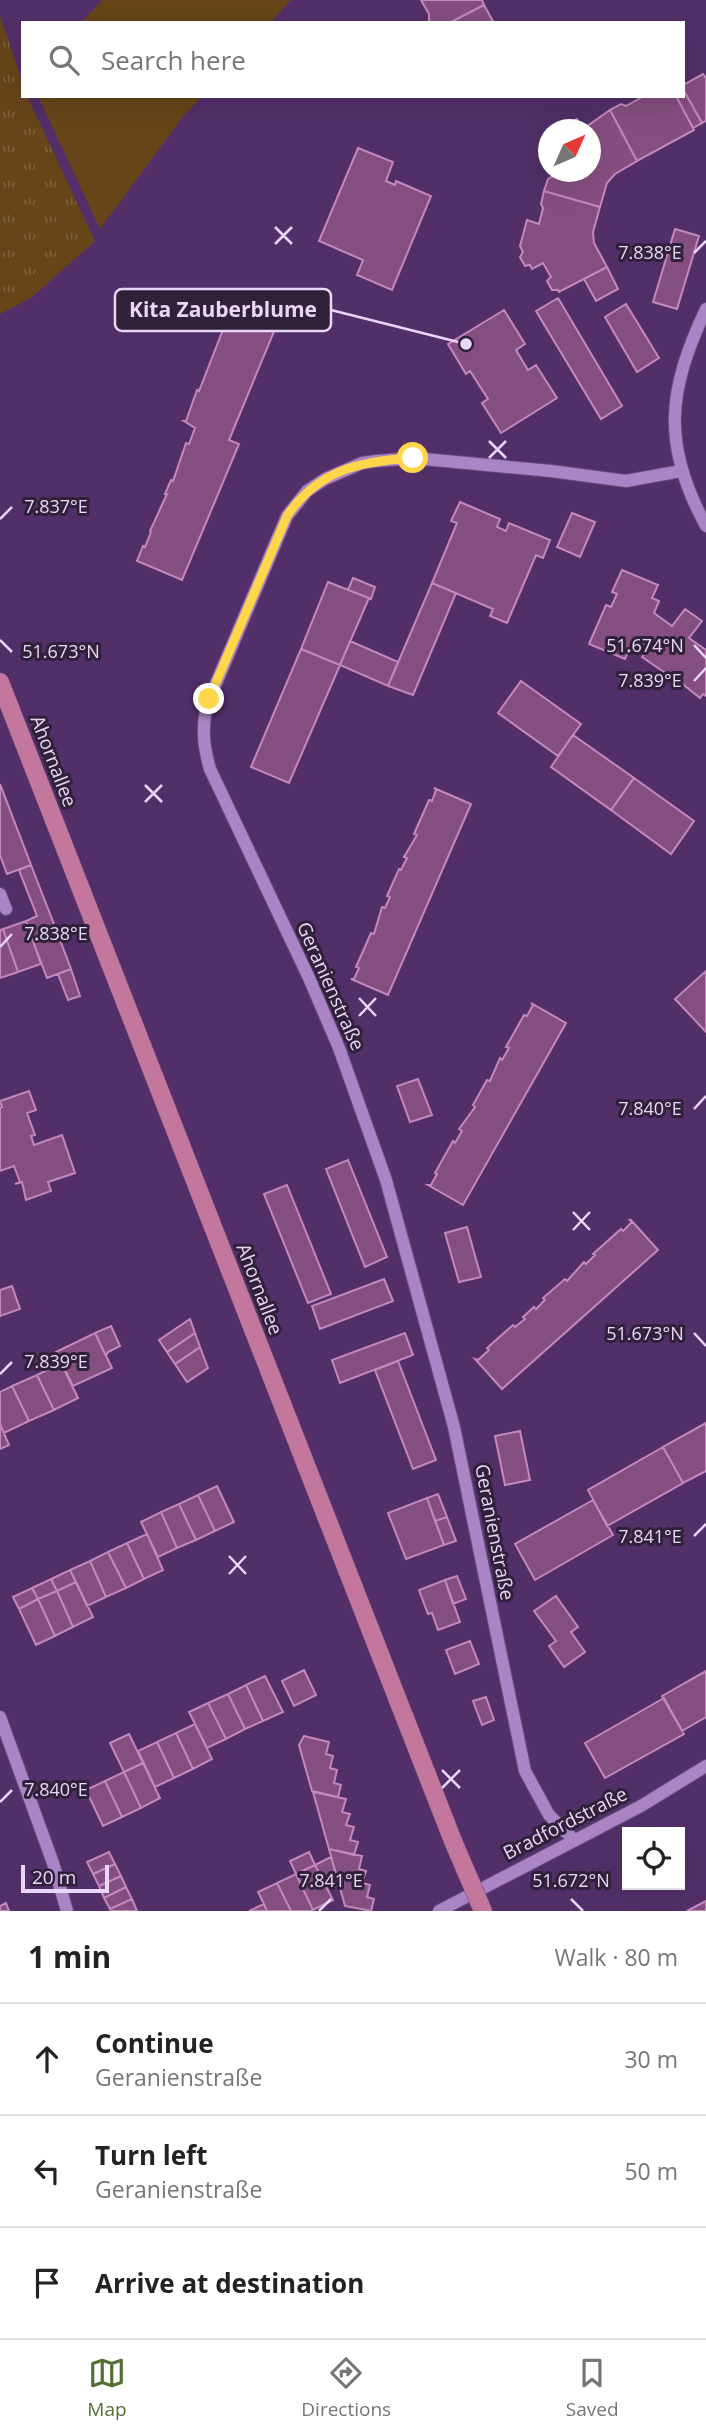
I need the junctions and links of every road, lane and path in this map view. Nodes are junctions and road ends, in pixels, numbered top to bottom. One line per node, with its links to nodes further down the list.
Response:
1 (706, 309): 2 (street)
2 (681, 471): 3 (street); 9 (street, Geranienstraße)
3 (706, 526)
4 (0, 682): 12 (main road, Ahornallee, bridge)
5 (0, 894): 6 (street)
6 (6, 909)
7 (0, 1717): 10 (street)
8 (706, 1766): 9 (street, Bradfordstraße)
9 (573, 1839): 11 (street, Bradfordstraße)
10 (67, 1911)
11 (439, 1911)
12 (483, 1911)

